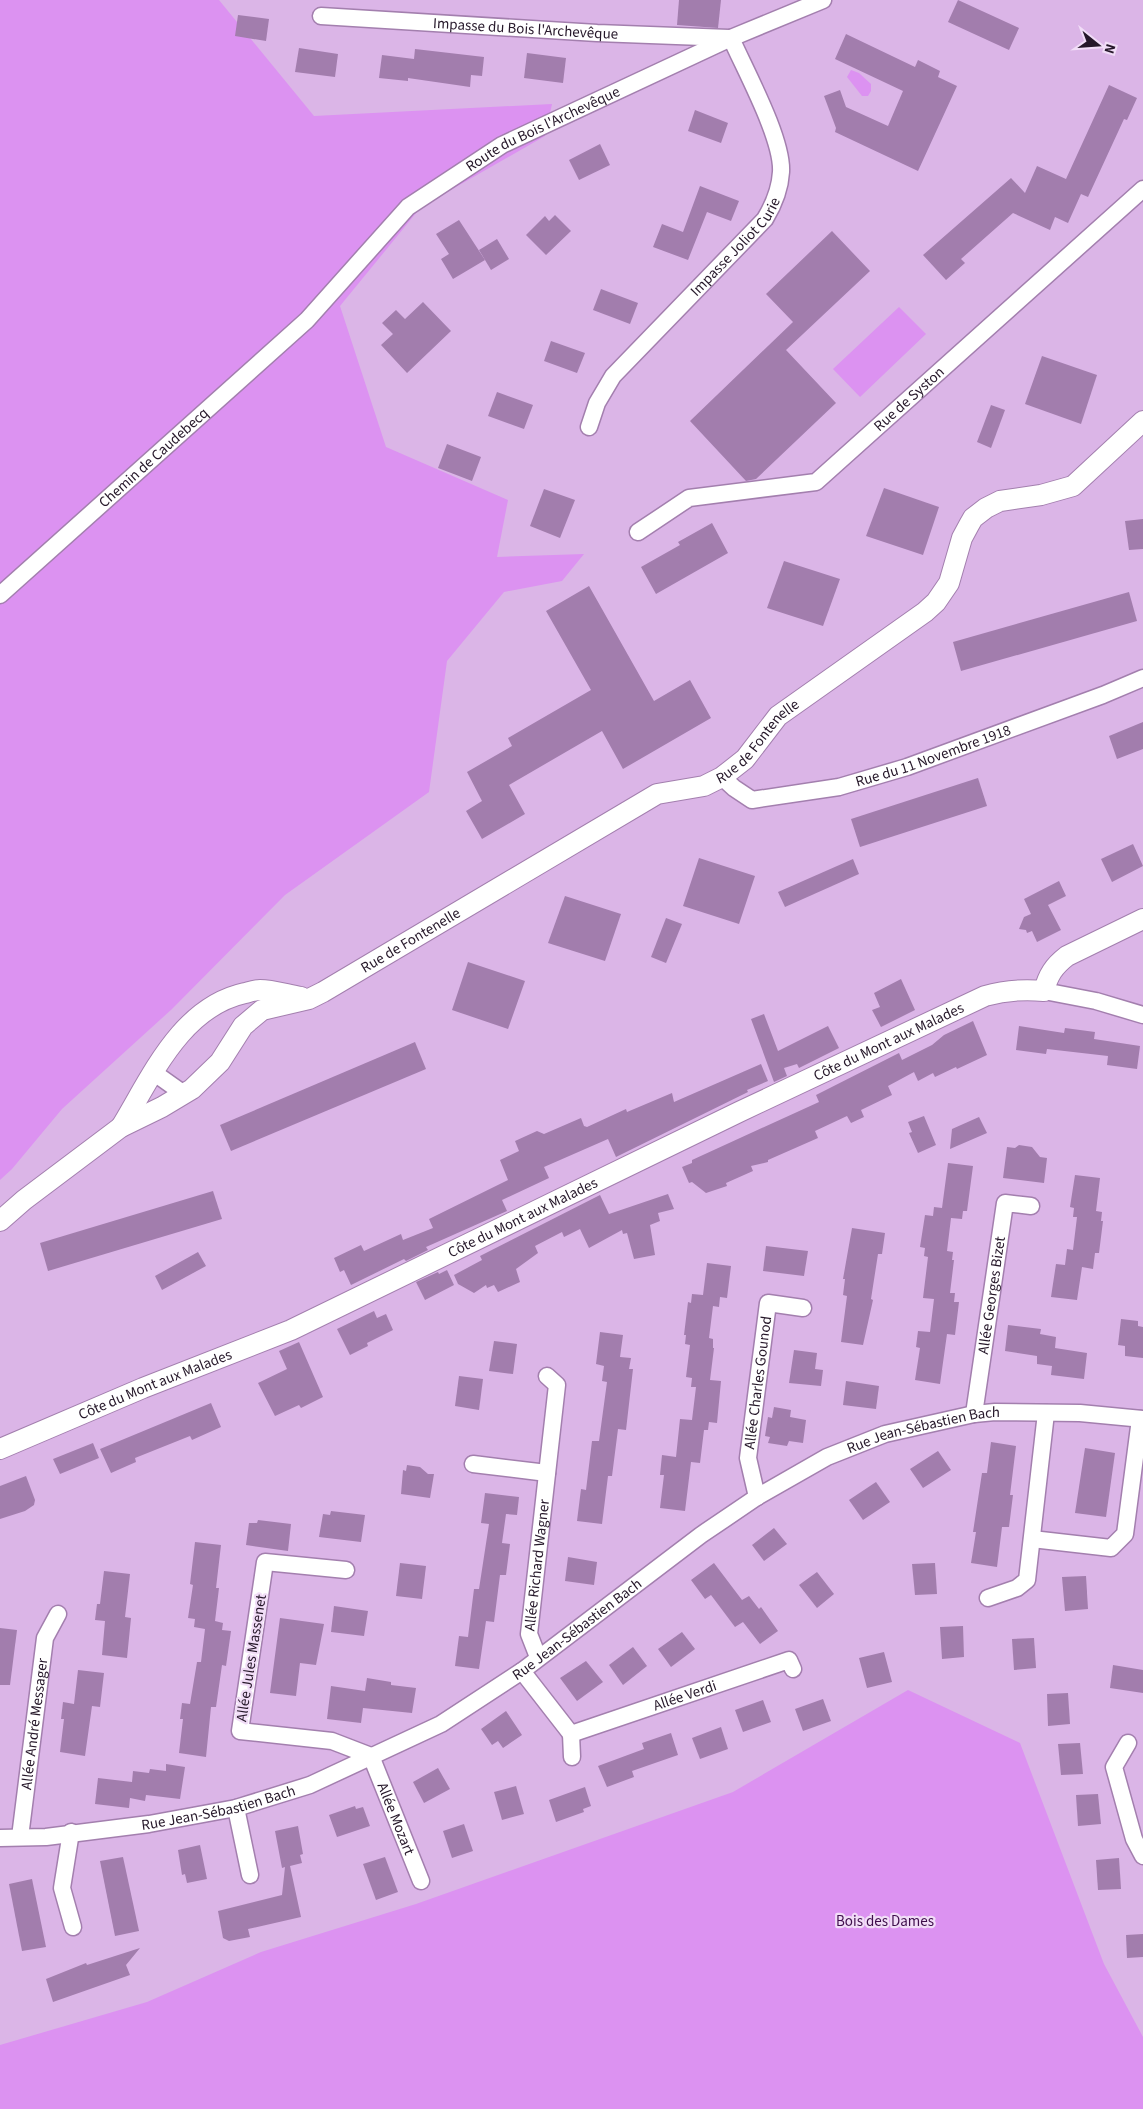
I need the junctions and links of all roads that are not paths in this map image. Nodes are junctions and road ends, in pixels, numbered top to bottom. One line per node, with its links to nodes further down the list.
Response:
1 (823, 0): 3 (street, Route du Bois l'Archevêque)
2 (321, 16): 3 (street, Impasse du Bois l'Archevêque)
3 (731, 38): 5 (street, Route du Bois l'Archevêque); 7 (street, Impasse Joliot Curie)
4 (1143, 189): 8 (street, Rue de Syston)
5 (307, 320): 9 (street, Chemin de Caudebecq)
6 (1143, 421): 11 (street, Rue de Fontenelle)
7 (590, 427)
8 (638, 532)
9 (0, 594)
10 (1143, 678): 11 (street, Rue du 11 Novembre 1918)
11 (722, 777): 14 (street, Rue de Fontenelle)
12 (1143, 919): 13 (street)
13 (1044, 991): 15 (street); 26 (street, Côte du Mont aux Malades)
14 (309, 999): 16 (street, Rue de Fontenelle); 17 (street, Rue de Fontenelle)
15 (1143, 1015)
16 (153, 1072): 17 (street); 18 (street, Rue de Fontenelle)
17 (184, 1094): 18 (street, Rue de Fontenelle)
18 (121, 1127): 20 (street, Rue de Fontenelle)
19 (1031, 1206): 24 (street, Allée Georges Bizet)
20 (0, 1221)
21 (803, 1308): 29 (street, Allée Charles Gounod)
22 (547, 1376): 28 (street, Allée Richard Wagner)
23 (1046, 1413): 24 (street, Rue Jean-Sébastien Bach); 25 (street, Rue Jean-Sébastien Bach); 30 (street)
24 (974, 1414): 29 (street, Rue Jean-Sébastien Bach)
25 (1142, 1419): 30 (street)
26 (0, 1449)
27 (474, 1464): 28 (street)
28 (547, 1473): 34 (street, Allée Richard Wagner)
29 (757, 1497): 34 (street, Rue Jean-Sébastien Bach)
30 (1032, 1539): 32 (street)
31 (346, 1570): 39 (street, Allée Jules Massenet)
32 (988, 1598)
33 (58, 1614): 43 (street, Allée André Messager)
34 (538, 1657): 36 (street, Rue Jean-Sébastien Bach)
35 (793, 1669): 37 (street, Allée Verdi)
36 (522, 1671): 37 (street); 39 (street, Rue Jean-Sébastien Bach)
37 (571, 1734): 40 (street)
38 (1128, 1743): 45 (street)
39 (372, 1756): 41 (street, Rue Jean-Sébastien Bach); 47 (street, Allée Mozart)
40 (572, 1757)
41 (236, 1808): 42 (street, Rue Jean-Sébastien Bach); 46 (street)
42 (71, 1832): 43 (street, Rue Jean-Sébastien Bach); 48 (street)
43 (20, 1837): 44 (street, Rue Jean-Sébastien Bach)
44 (0, 1838)
45 (1143, 1856)
46 (250, 1875)
47 (421, 1881)
48 (73, 1927)

